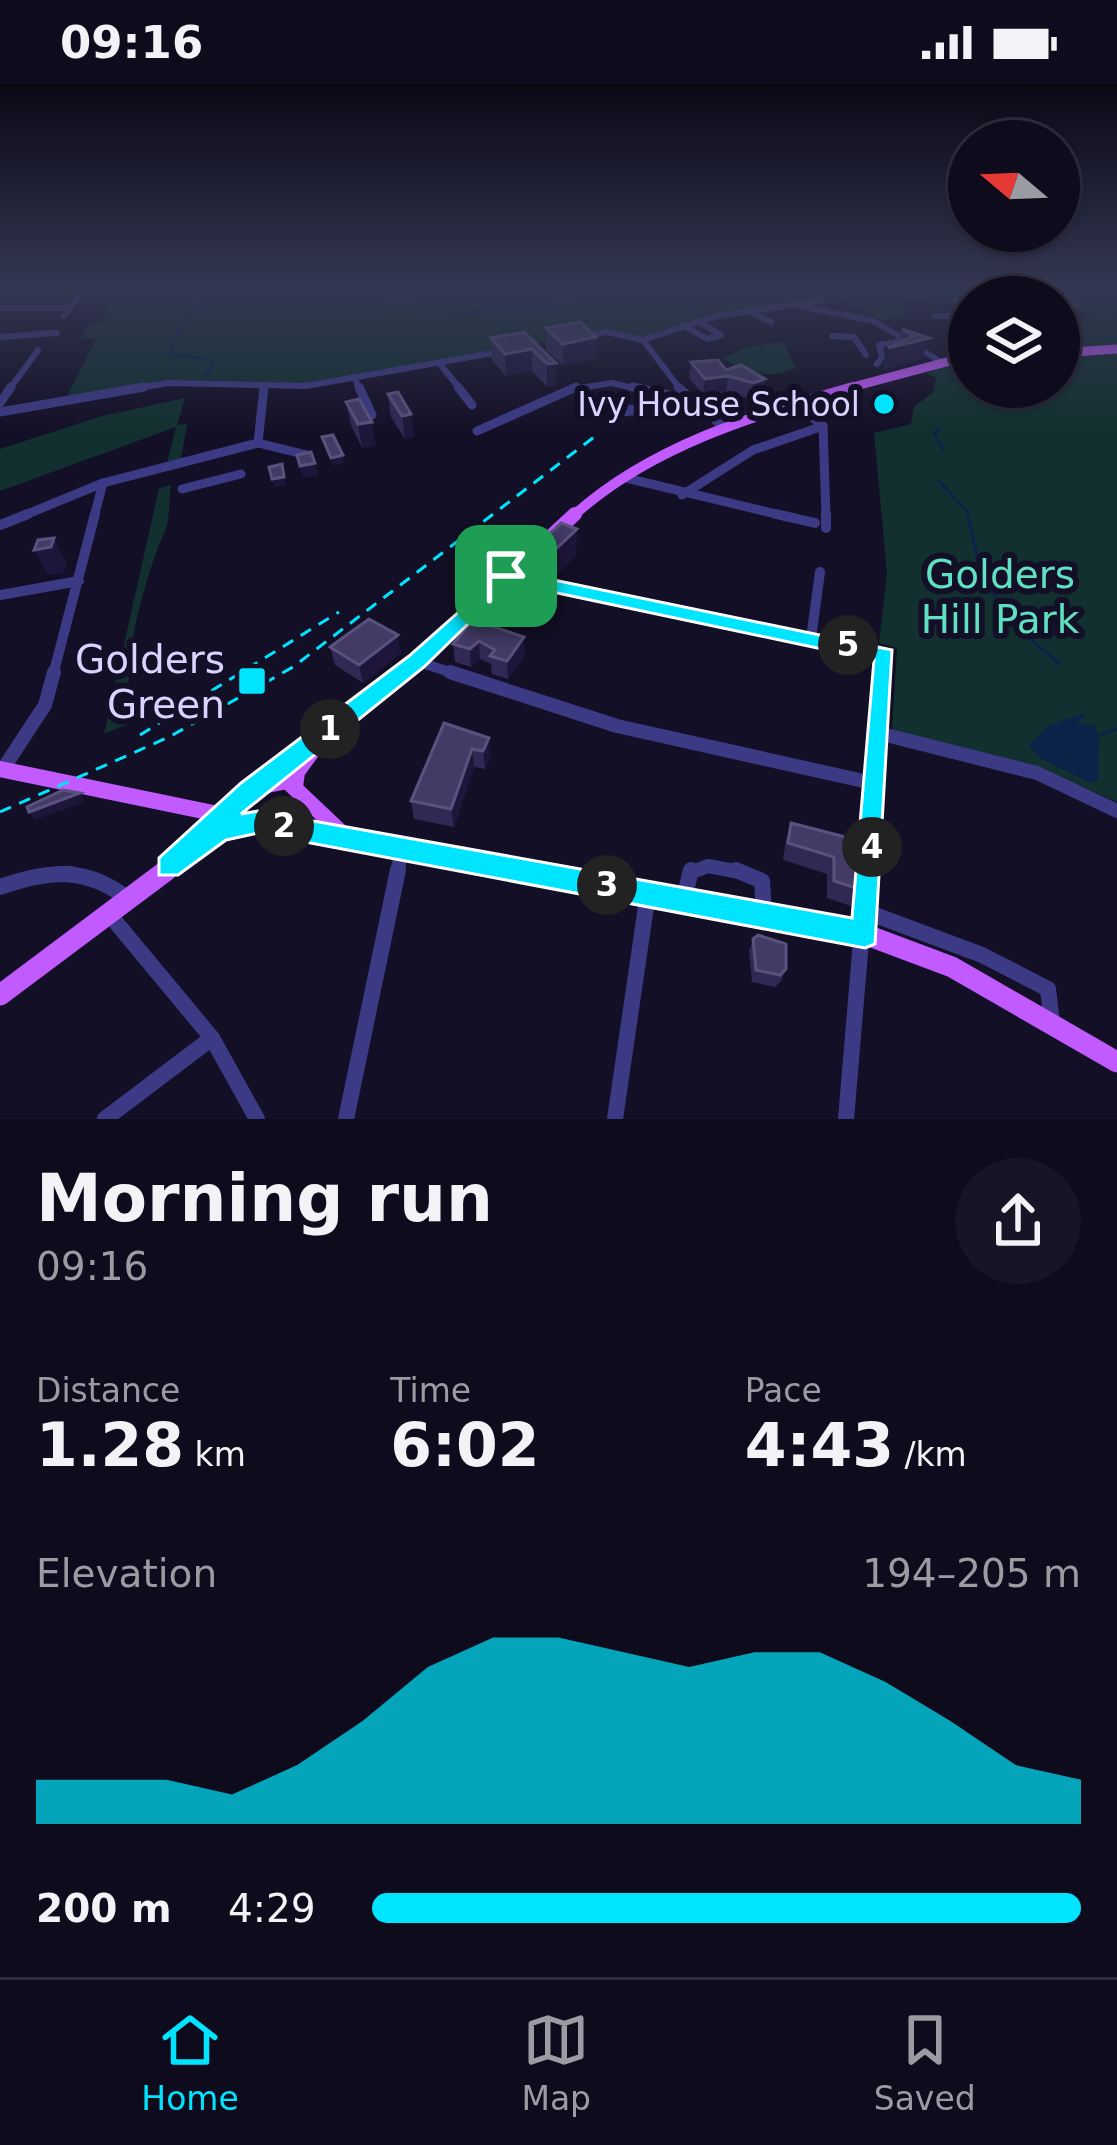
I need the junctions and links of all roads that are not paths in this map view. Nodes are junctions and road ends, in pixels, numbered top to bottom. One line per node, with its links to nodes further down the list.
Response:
1 (580, 336): 6 (street)
2 (626, 336): 7 (street)
3 (653, 336): 7 (street)
4 (839, 336): 9 (street)
5 (900, 336): 8 (street)
6 (576, 337)
7 (643, 340): 23 (street)
8 (906, 340): 10 (street); 17 (street)
9 (860, 344): 10 (street); 15 (street)
10 (879, 345): 19 (street)
11 (523, 348): 18 (street)
12 (1117, 349): 14 (main road)
13 (38, 350): 25 (street)
14 (1080, 352)
15 (866, 355)
16 (948, 361): 17 (main road)
17 (942, 362): 24 (main road)
18 (439, 363): 20 (street); 26 (street)
19 (877, 364)
20 (355, 379): 21 (street); 28 (street)
21 (264, 387): 27 (street); 33 (street)
22 (576, 388): 23 (street); 29 (street); 32 (street)
23 (687, 399): 30 (street)
24 (796, 402): 30 (main road); 31 (street)
25 (0, 403)
26 (472, 405)
27 (0, 412)
28 (372, 415)
29 (649, 416)
30 (722, 426): 37 (main road)
31 (823, 426): 41 (street); 41 (street)
32 (477, 431)
33 (258, 443): 34 (street); 35 (street)
34 (214, 455): 38 (street); 39 (street)
35 (307, 455)
36 (241, 474): 38 (street)
37 (626, 478): 41 (street); 44 (main road)
38 (223, 479): 40 (street)
39 (103, 483): 42 (street); 45 (street)
40 (182, 489)
41 (682, 495)
42 (0, 525)
43 (820, 572): 47 (street)
44 (506, 576): 47 (street); 48 (main road)
45 (79, 581): 46 (street); 51 (street)
46 (0, 595)
47 (812, 638): 50 (street)
48 (416, 662): 49 (main road); 52 (street)
49 (367, 703): 53 (main road); 54 (main road)
50 (882, 734): 52 (street); 55 (street)
51 (2, 769): 56 (main road)
52 (877, 784): 66 (street)
53 (250, 790): 54 (main road); 56 (main road); 57 (main road)
54 (300, 794): 58 (main road); 59 (main road)
55 (1117, 811)
56 (221, 816): 57 (main road); 61 (main road)
57 (258, 822): 58 (main road); 61 (main road)
58 (279, 825): 59 (main road)
59 (346, 836): 60 (main road)
60 (402, 845): 63 (main road); 78 (street)
61 (169, 866): 64 (main road)
62 (0, 887): 64 (street)
63 (648, 893): 65 (main road); 79 (street)
64 (128, 899): 67 (main road)
65 (685, 899): 68 (main road); 68 (street)
66 (867, 912): 69 (street); 70 (street)
67 (110, 914): 72 (main road); 74 (street)
68 (764, 914): 69 (main road)
69 (865, 934): 71 (main road); 80 (street)
70 (1008, 968): 71 (street); 73 (street)
71 (1000, 994): 73 (main road)
72 (0, 995)
73 (1052, 1024): 75 (main road)
74 (212, 1039): 76 (street); 77 (street)
75 (1117, 1061)
76 (105, 1119)
77 (257, 1119)
78 (346, 1119)
79 (614, 1119)
80 (846, 1119)

